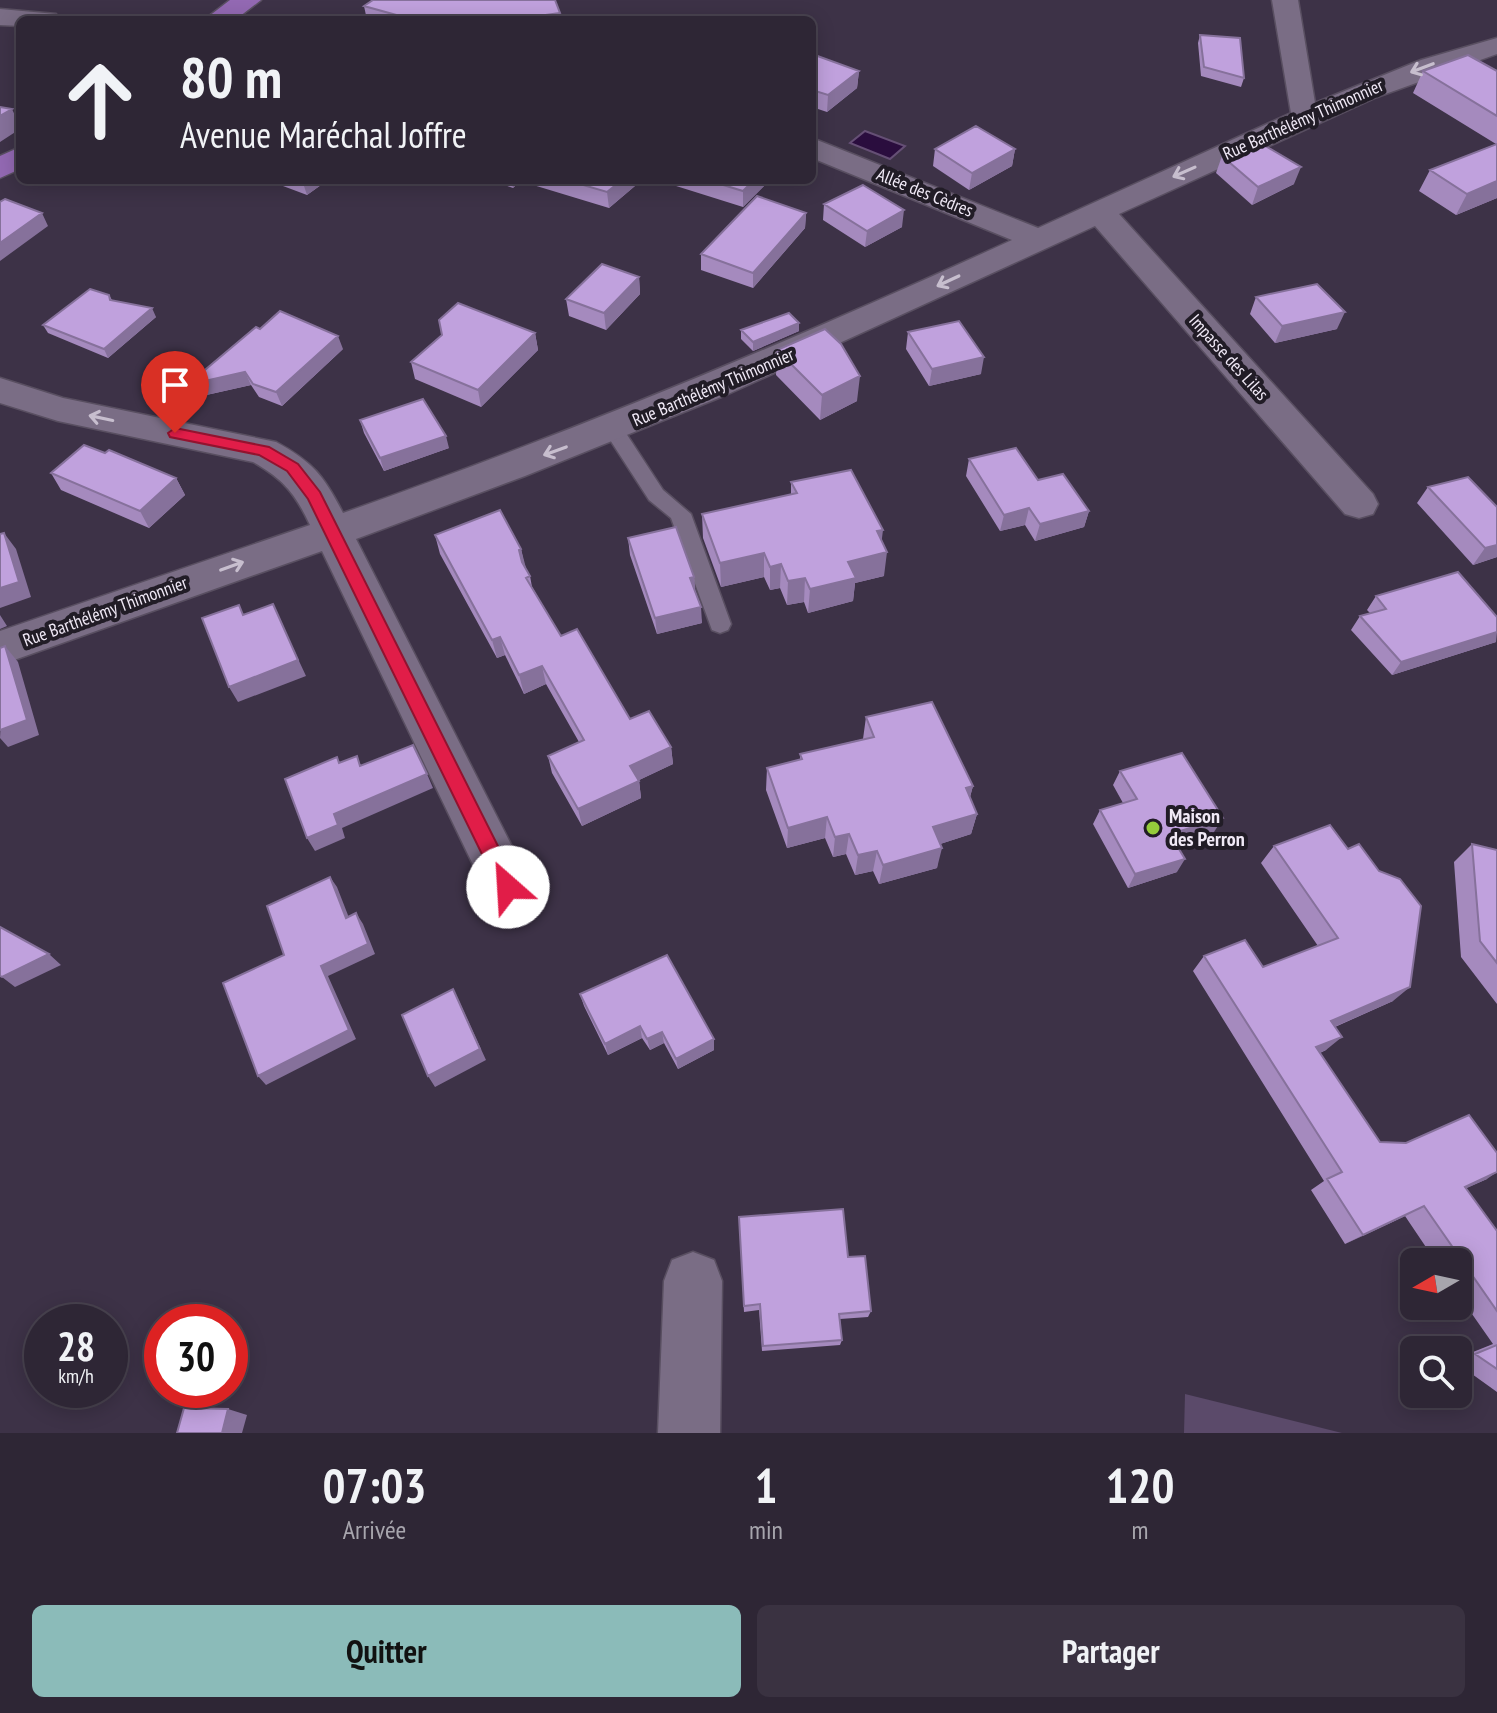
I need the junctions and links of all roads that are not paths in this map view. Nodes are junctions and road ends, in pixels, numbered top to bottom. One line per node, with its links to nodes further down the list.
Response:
1 (248, 0): 4 (main road)
2 (261, 0): 5 (main road)
3 (1285, 0): 7 (street)
4 (223, 16)
5 (237, 16)
6 (1497, 46): 7 (street, Rue Barthélémy Thimonnier, one-way to 7)
7 (1312, 115): 9 (street, Rue Barthélémy Thimonnier, one-way to 9)
8 (816, 149): 10 (street, Allée des Cèdres)
9 (1098, 210): 10 (street, Rue Barthélémy Thimonnier); 13 (street, Impasse des Lilas)
10 (1036, 239): 12 (street, Rue Barthélémy Thimonnier, one-way to 12)
11 (0, 390): 14 (street, one-way to 11)
12 (613, 429): 14 (street, Rue Barthélémy Thimonnier, one-way to 14); 15 (lane)
13 (1359, 504)
14 (331, 531): 16 (street, Rue Barthélémy Thimonnier, one-way to 14); 17 (street)
15 (720, 624)
16 (0, 648)
17 (508, 887)
18 (693, 1281): 19 (street)
19 (689, 1433)

